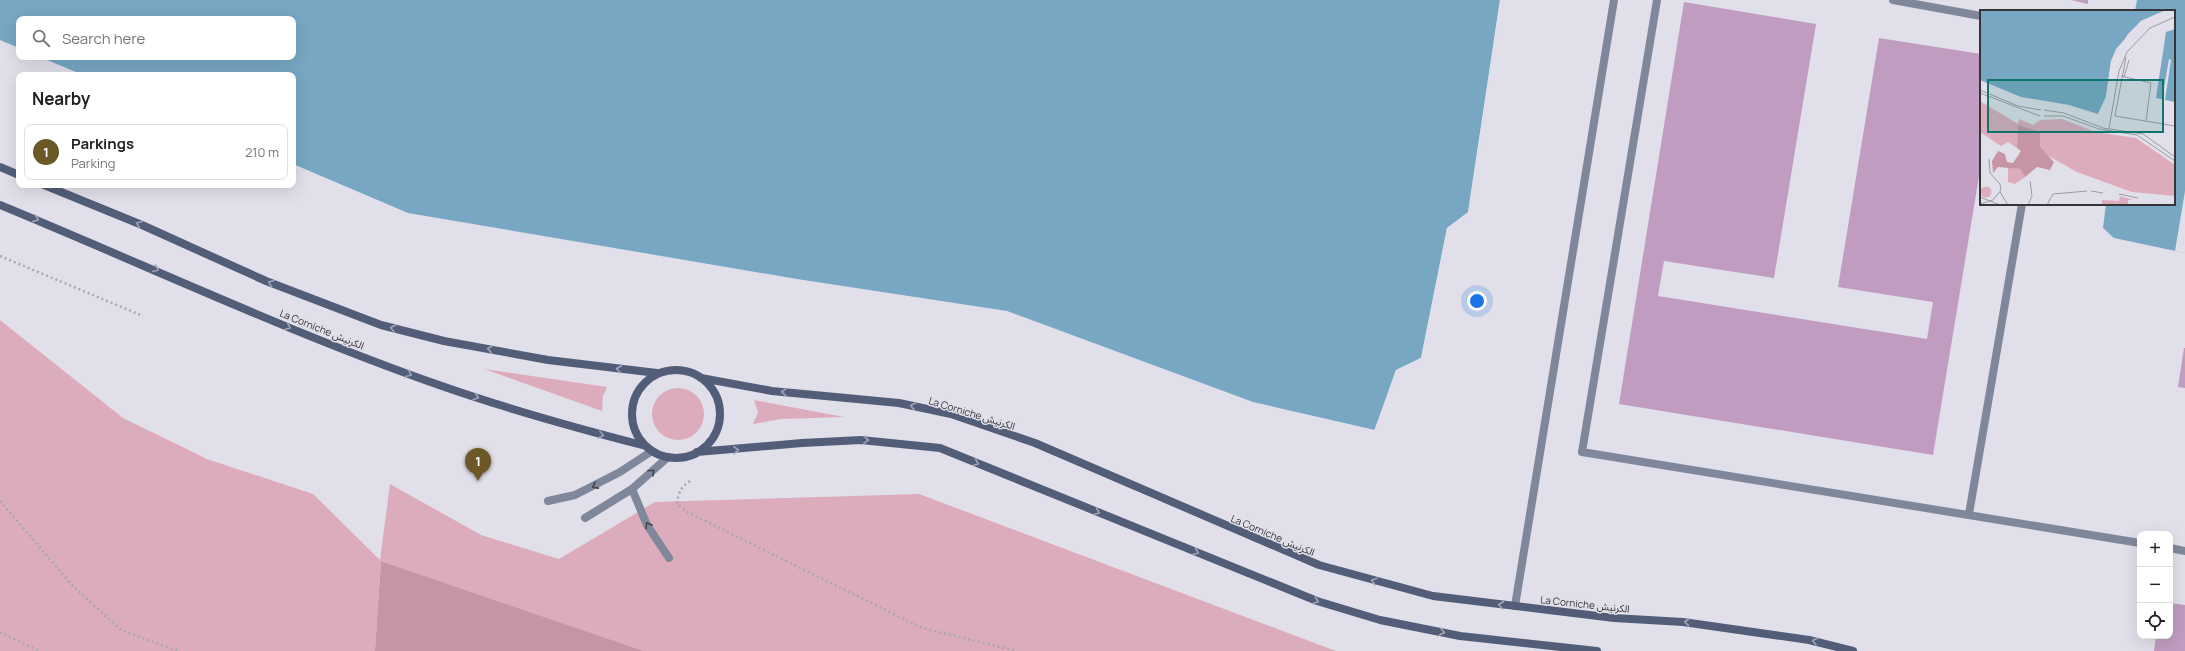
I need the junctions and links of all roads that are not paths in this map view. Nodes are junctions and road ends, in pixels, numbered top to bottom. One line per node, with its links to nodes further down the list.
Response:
1 (1614, 0): 23 (lane)
2 (1657, 0): 17 (lane)
3 (1893, 0): 4 (lane)
4 (1980, 16)
5 (0, 167): 6 (main road)
6 (16, 174)
7 (51, 188): 10 (main road, one-way to 7)
8 (0, 204): 12 (main road, La Corniche الكرنيش, one-way to 12)
9 (2022, 205): 17 (lane)
10 (658, 373): 11 (main road); 12 (main road)
11 (702, 378): 13 (main road); 23 (main road, La Corniche الكرنيش, one-way to 11)
12 (649, 448): 14 (main road); 16 (lane, one-way to 16)
13 (697, 452): 14 (main road); 24 (main road, one-way to 24)
14 (668, 457): 15 (lane, one-way to 14)
15 (632, 489): 18 (lane); 22 (lane, one-way to 15)
16 (548, 501)
17 (1969, 514): 19 (lane)
18 (585, 518)
19 (2137, 542)
20 (2173, 549): 21 (lane)
21 (2185, 551)
22 (669, 558)
23 (1515, 606): 25 (main road, La Corniche الكرنيش, one-way to 23)
24 (1597, 651)
25 (1853, 651)

